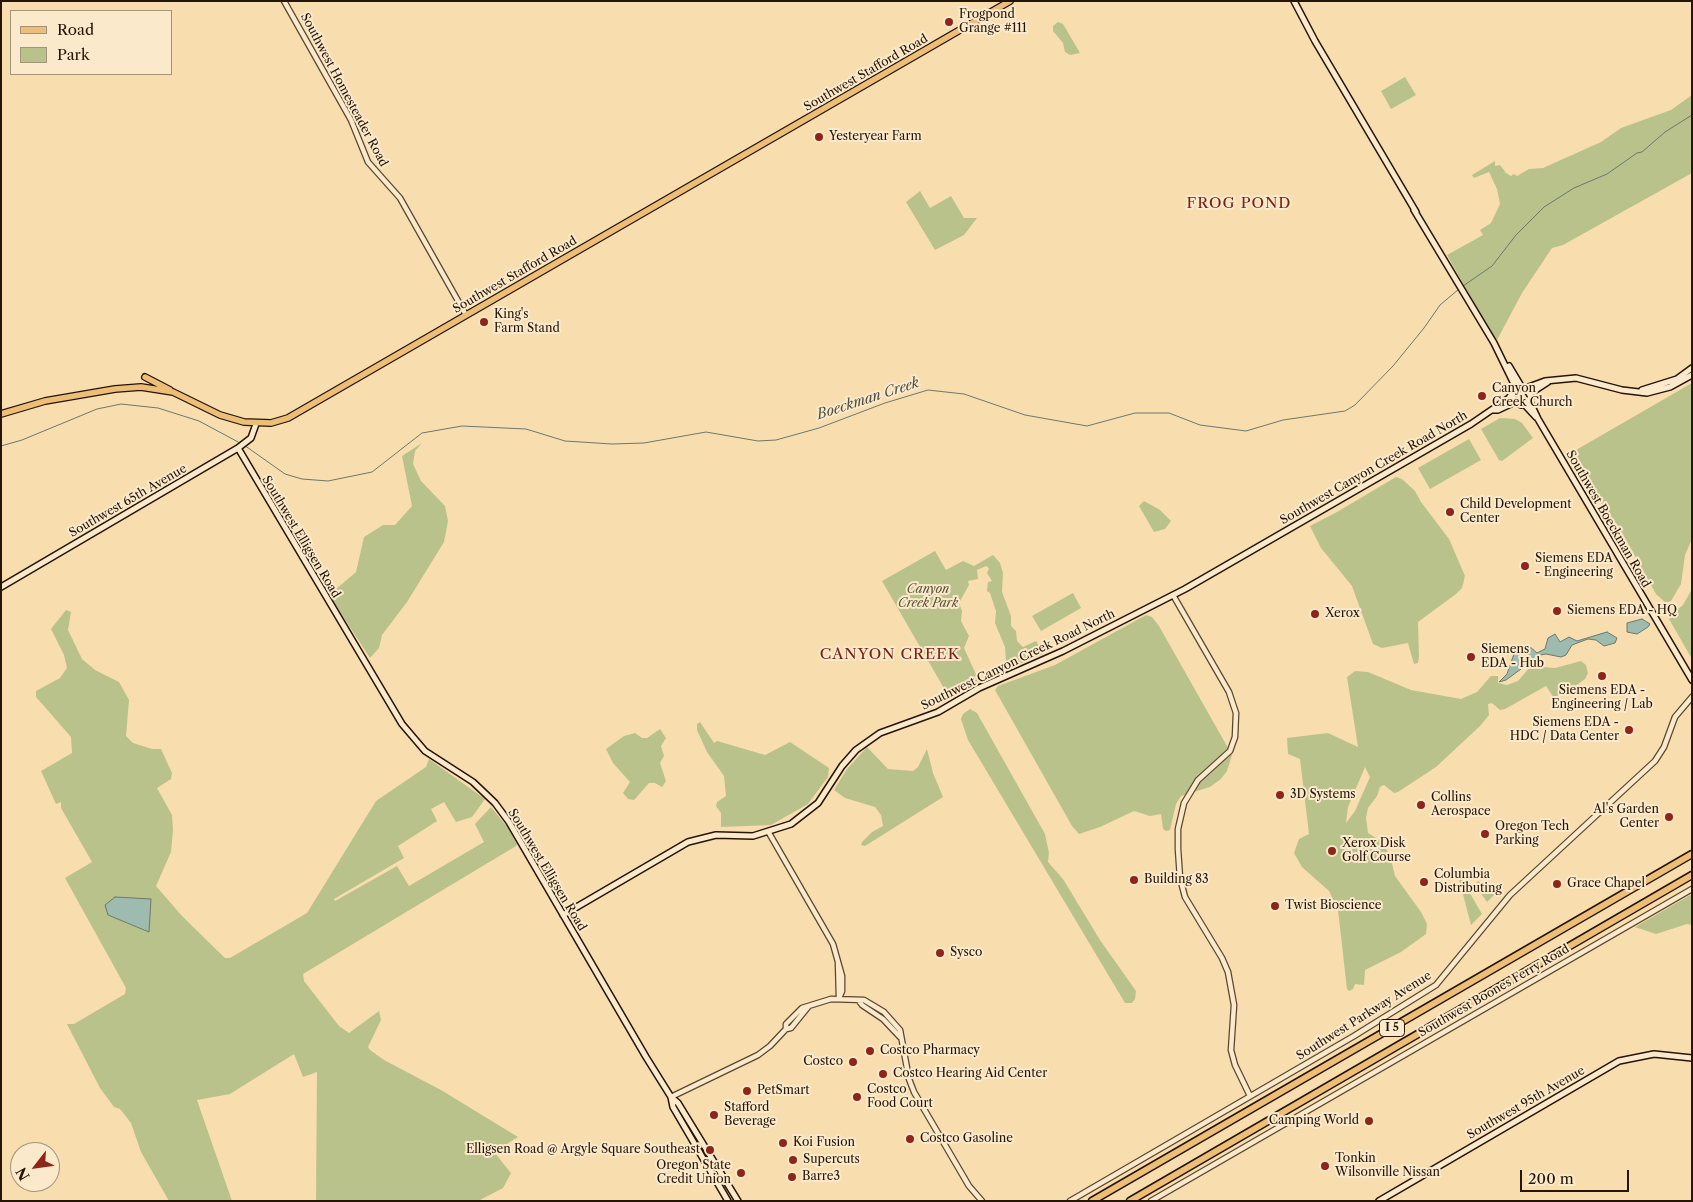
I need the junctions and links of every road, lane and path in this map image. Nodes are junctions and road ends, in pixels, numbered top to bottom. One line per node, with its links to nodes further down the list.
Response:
1 (284, 1): 4 (street, Southwest Homesteader Road)
2 (1010, 1): 4 (main road, Southwest Stafford Road)
3 (1294, 1): 9 (main road)
4 (466, 314): 20 (main road, Southwest Stafford Road)
5 (1692, 368): 10 (main road)
6 (1692, 376): 10 (main road)
7 (145, 377): 11 (main road)
8 (1548, 382): 9 (main road); 10 (main road); 12 (main road)
9 (1521, 387): 12 (main road); 13 (main road)
10 (1642, 390)
11 (173, 392): 18 (main road, Southwest Stafford Road); 20 (main road, Southwest Stafford Road)
12 (1530, 393): 14 (main road)
13 (1512, 395): 15 (main road); 17 (main road, Southwest Canyon Creek Road North)
14 (1529, 400): 16 (main road); 19 (main road, Southwest Boeckman Road)
15 (1515, 402): 16 (main road); 17 (main road, Southwest Canyon Creek Road North)
16 (1524, 404): 19 (main road, Southwest Boeckman Road)
17 (1492, 410): 23 (main road, Southwest Canyon Creek Road North)
18 (1, 414)
19 (1538, 419): 24 (main road, Southwest Boeckman Road)
20 (256, 424): 21 (main road, Southwest 65th Avenue)
21 (238, 448): 22 (main road, Southwest 65th Avenue); 30 (main road, Southwest Elligsen Road)
22 (1, 587)
23 (1174, 595): 26 (main road, Southwest Canyon Creek Road North); 33 (street)
24 (1692, 680)
25 (1692, 697): 33 (street, Southwest Parkway Avenue)
26 (769, 833): 30 (main road, Southwest Canyon Creek Road North); 31 (street)
27 (1692, 854): 39 (highway, I 5)
28 (1692, 876): 40 (highway, I 5)
29 (1692, 889): 41 (street, Southwest Boones Ferry Road)
30 (563, 915): 34 (main road, Southwest Elligsen Road)
31 (839, 998): 34 (street); 37 (street)
32 (1692, 1058): 42 (main road, Southwest 95th Avenue)
33 (1250, 1096): 38 (street, Southwest Parkway Avenue)
34 (671, 1097): 35 (main road, Southwest Elligsen Road); 36 (main road, Southwest Elligsen Road)
35 (728, 1201)
36 (738, 1201)
37 (982, 1201)
38 (1070, 1201)
39 (1092, 1201)
40 (1130, 1201)
41 (1151, 1201)
42 (1378, 1201)

